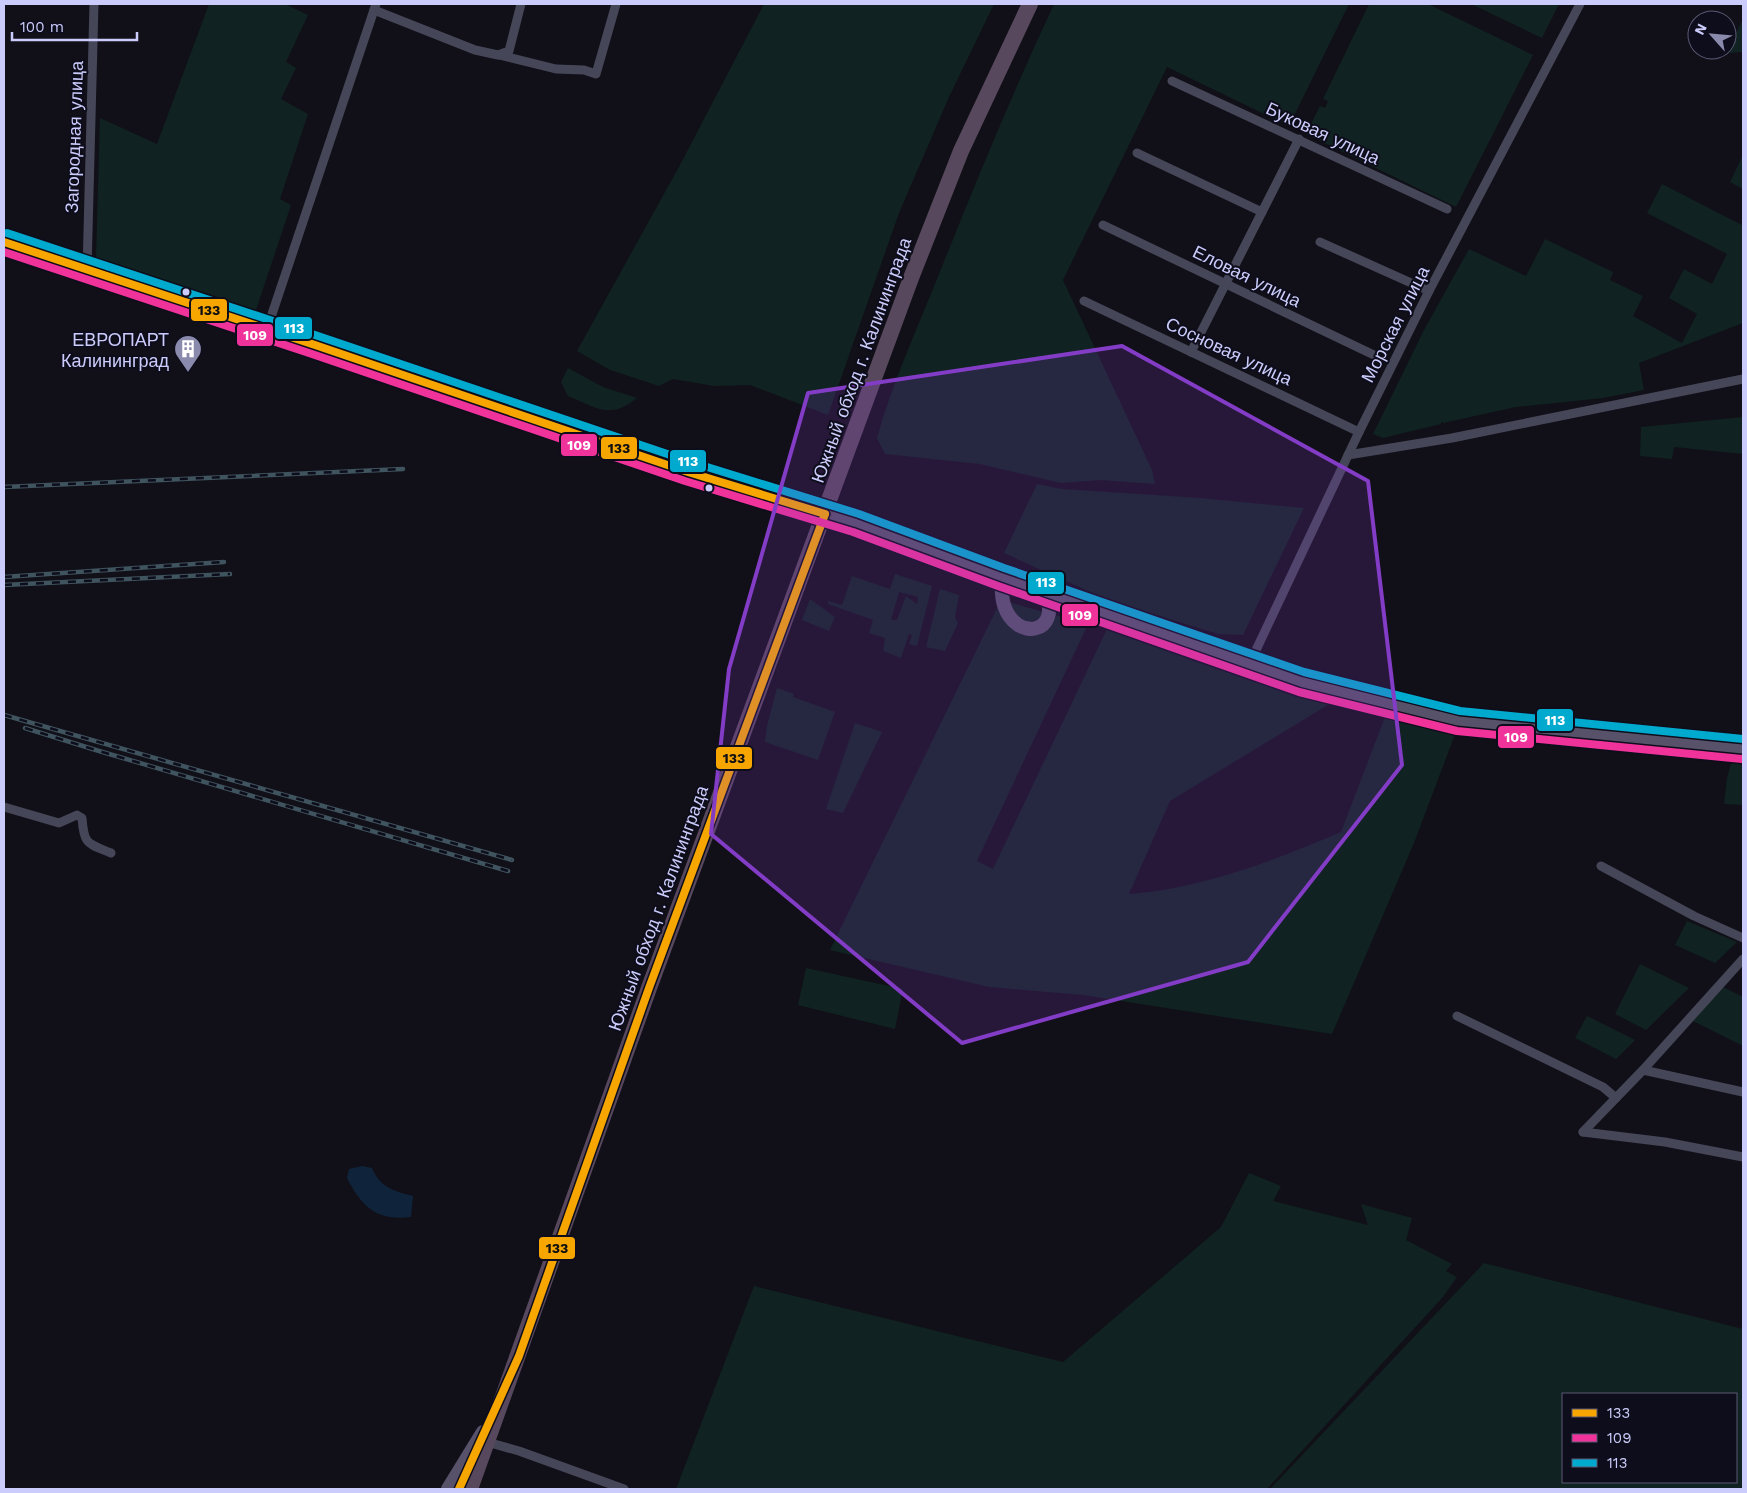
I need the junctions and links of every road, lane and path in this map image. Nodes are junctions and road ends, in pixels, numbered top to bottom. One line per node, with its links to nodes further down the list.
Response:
1 (94, 4): 16 (street, Загородная улица)
2 (521, 4): 7 (street)
3 (616, 4): 7 (street)
4 (1030, 4): 26 (highway, Южный обход г. Калининграда)
5 (1580, 4): 18 (street, Морская улица)
6 (375, 7): 7 (street); 20 (street)
7 (498, 55)
8 (1172, 81): 9 (street, Буковая улица)
9 (1299, 140): 11 (street, Буковая улица); 12 (street)
10 (1137, 152): 12 (street)
11 (1447, 208)
12 (1262, 212): 17 (street)
13 (1103, 226): 17 (street, Еловая улица)
14 (4, 242): 16 (main road)
15 (1320, 242): 18 (street)
16 (87, 270): 20 (main road)
17 (1225, 284): 21 (street); 22 (street, Еловая улица)
18 (1429, 291): 24 (street, Морская улица)
19 (1084, 300): 21 (street, Сосновая улица)
20 (267, 330): 26 (main road)
21 (1191, 352): 24 (street, Сосновая улица)
22 (1376, 356)
23 (1743, 379): 25 (street)
24 (1359, 432): 25 (street, Морская улица)
25 (1348, 455): 29 (street, Морская улица)
26 (825, 514): 27 (main road); 41 (highway, Южный обход г. Калининграда)
27 (1000, 577): 28 (main road); 28 (main road)
28 (1045, 593): 29 (main road)
29 (1249, 664): 30 (main road)
30 (1743, 749)
31 (4, 807): 32 (street)
32 (111, 852)
33 (1601, 866): 34 (street)
34 (1743, 938)
35 (1743, 959): 37 (street)
36 (1457, 1016): 39 (street)
37 (1643, 1070): 38 (street); 39 (street)
38 (1743, 1092)
39 (1616, 1098): 40 (street)
40 (1743, 1157)
41 (485, 1437): 42 (main road); 43 (highway); 44 (highway, Южный обход г. Калининграда); 45 (street)
42 (448, 1489)
43 (459, 1489)
44 (470, 1489)
45 (624, 1489)

